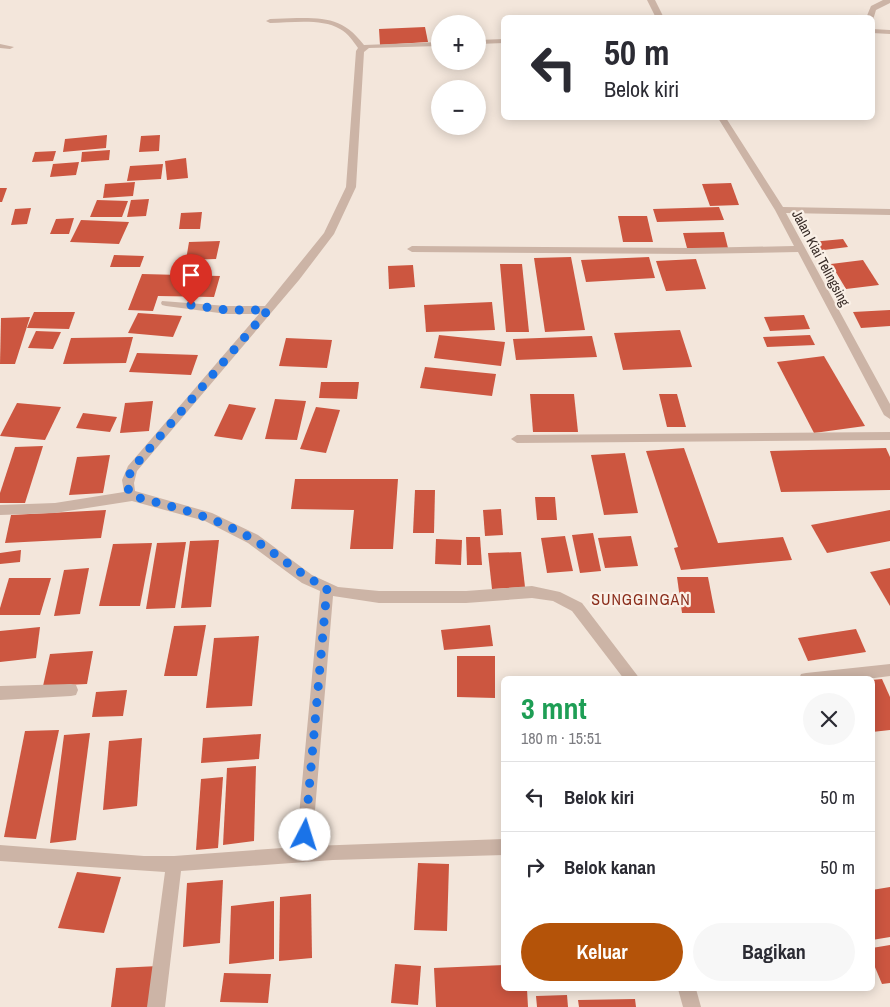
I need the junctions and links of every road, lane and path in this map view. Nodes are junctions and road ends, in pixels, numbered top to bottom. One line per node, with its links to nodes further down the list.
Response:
1 (650, 0): 3 (street)
2 (890, 1): 4 (street)
3 (658, 15)
4 (870, 15)
5 (270, 21): 13 (street)
6 (875, 31): 7 (street)
7 (890, 32)
8 (501, 41): 9 (street)
9 (486, 42)
10 (431, 44): 13 (street)
11 (0, 46): 12 (street)
12 (10, 46)
13 (362, 48): 20 (street)
14 (723, 120): 15 (street, Jalan Kiai Telingsing)
15 (780, 210): 16 (street); 18 (street, Jalan Kiai Telingsing)
16 (890, 212)
17 (412, 249): 18 (street)
18 (802, 249): 21 (street, Jalan Kiai Telingsing)
19 (166, 303): 20 (street)
20 (268, 310): 24 (street)
21 (890, 415)
22 (890, 436): 23 (street)
23 (517, 439)
24 (132, 496): 25 (street); 26 (street)
25 (0, 510)
26 (327, 588): 28 (street); 34 (street)
27 (890, 670): 29 (street)
28 (632, 676)
29 (834, 676)
30 (71, 690): 31 (street)
31 (0, 693)
32 (501, 847): 34 (street)
33 (0, 853): 35 (street)
34 (303, 854): 35 (street)
35 (174, 864): 37 (street)
36 (688, 991): 38 (street)
37 (156, 1007)
38 (692, 1007)

